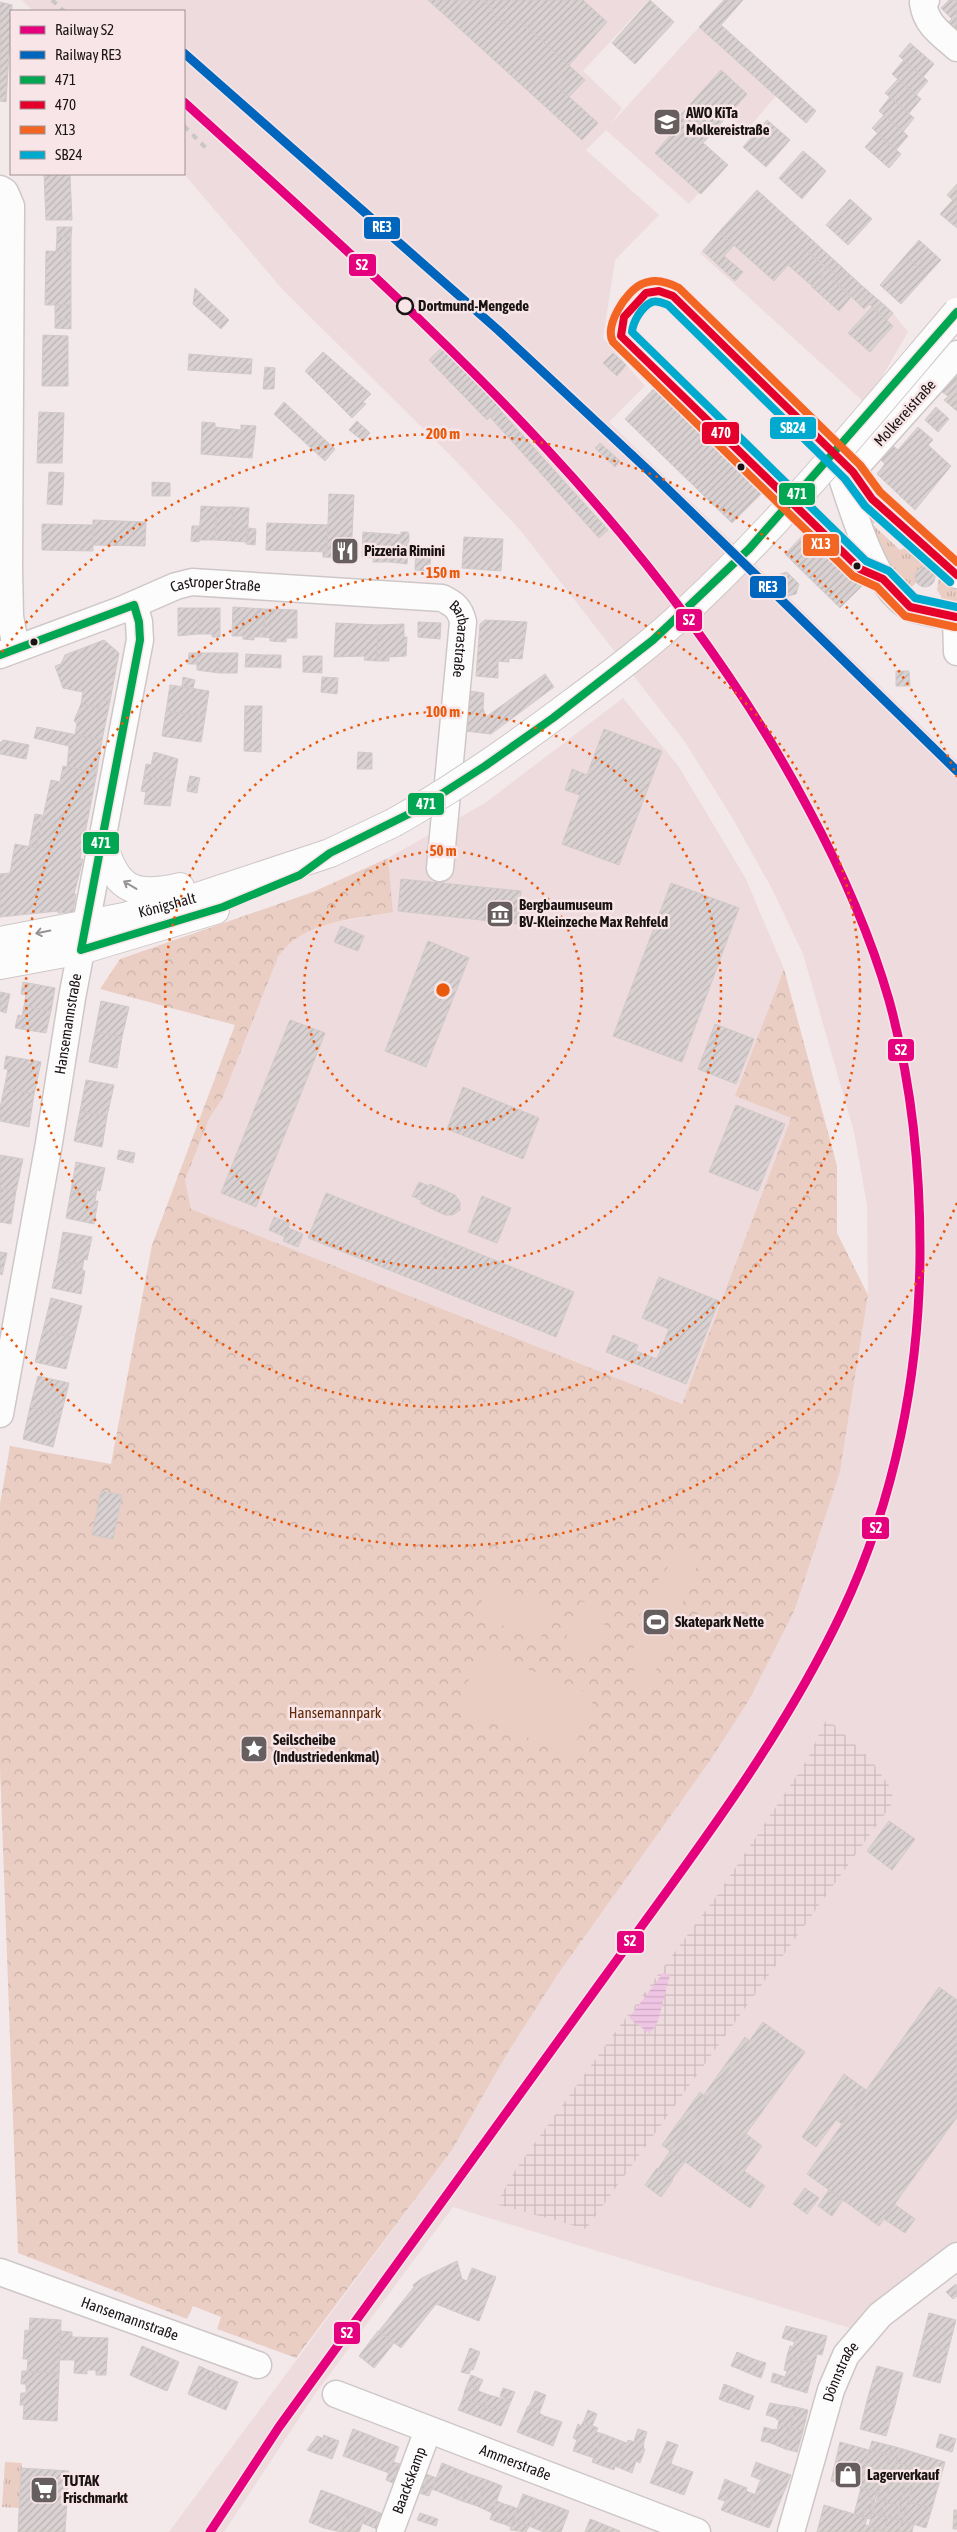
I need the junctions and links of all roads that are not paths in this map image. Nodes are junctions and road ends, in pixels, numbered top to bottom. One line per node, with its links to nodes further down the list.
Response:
1 (926, 0): 2 (street)
2 (957, 48)
3 (3, 191): 11 (street)
4 (957, 312): 14 (main road, Königshalt, bridge)
5 (957, 354): 6 (street, Molkereistraße)
6 (863, 505): 7 (street); 10 (street)
7 (957, 575)
8 (442, 598): 9 (street, Castroper Straße); 15 (street, Barbarastraße)
9 (134, 605): 11 (street, Castroper Straße); 13 (street, Hansemannstraße)
10 (957, 617): 12 (street)
11 (8, 652)
12 (957, 652)
13 (102, 839): 14 (main road, one-way to 13); 16 (street, Hansemannstraße)
14 (330, 853): 16 (main road, Königshalt); 18 (main road, Königshalt)
15 (440, 868)
16 (86, 924): 17 (main road, Königshalt, one-way to 17); 18 (street, Hansemannstraße)
17 (0, 941)
18 (81, 950): 19 (main road, Königshalt); 20 (street, Hansemannstraße)
19 (0, 965)
20 (0, 1414)
21 (957, 2256): 28 (street, Dönnstraße)
22 (0, 2272): 23 (street, Hansemannstraße)
23 (258, 2365)
24 (336, 2394): 25 (street, Ammerstraße)
25 (428, 2430): 26 (street, Baackskamp); 27 (street, Ammerstraße)
26 (390, 2532)
27 (697, 2532)
28 (791, 2532)

